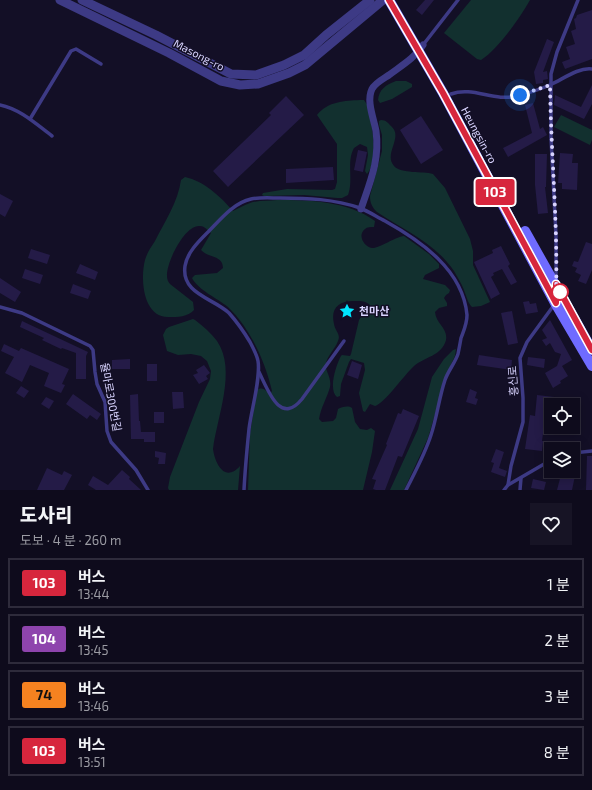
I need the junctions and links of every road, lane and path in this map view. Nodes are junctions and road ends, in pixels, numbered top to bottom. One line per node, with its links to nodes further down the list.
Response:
1 (60, 0): 4 (street, Masong-ro)
2 (82, 0): 3 (street, Masong-ro)
3 (370, 0)
4 (383, 0)
5 (389, 0): 9 (main road, Heungsin-ro)
6 (397, 0): 9 (main road, Heungsin-ro)
7 (458, 0): 9 (lane)
8 (578, 0): 12 (lane)
9 (421, 48): 13 (main road, Heungsin-ro); 17 (street); 19 (main road, Heungsin-ro)
10 (101, 64): 15 (lane)
11 (592, 69): 12 (lane)
12 (550, 85): 13 (lane); 18 (lane)
13 (450, 94): 18 (main road, Heungsin-ro)
14 (0, 105): 15 (lane)
15 (30, 119): 16 (lane)
16 (52, 136)
17 (361, 209): 24 (lane); 32 (lane)
18 (556, 284): 19 (lane); 22 (main road, Heungsin-ro)
19 (556, 303): 23 (main road, Heungsin-ro); 29 (lane, 흥신로)
20 (0, 307): 30 (lane, 율마로300번길)
21 (344, 341): 24 (lane)
22 (592, 350)
23 (592, 366)
24 (258, 371): 31 (lane)
25 (592, 451): 26 (lane)
26 (580, 452)
27 (544, 464): 28 (lane)
28 (521, 478): 29 (lane); 34 (lane)
29 (508, 485): 33 (lane)
30 (148, 490)
31 (244, 490)
32 (406, 490)
33 (504, 490)
34 (520, 490)

